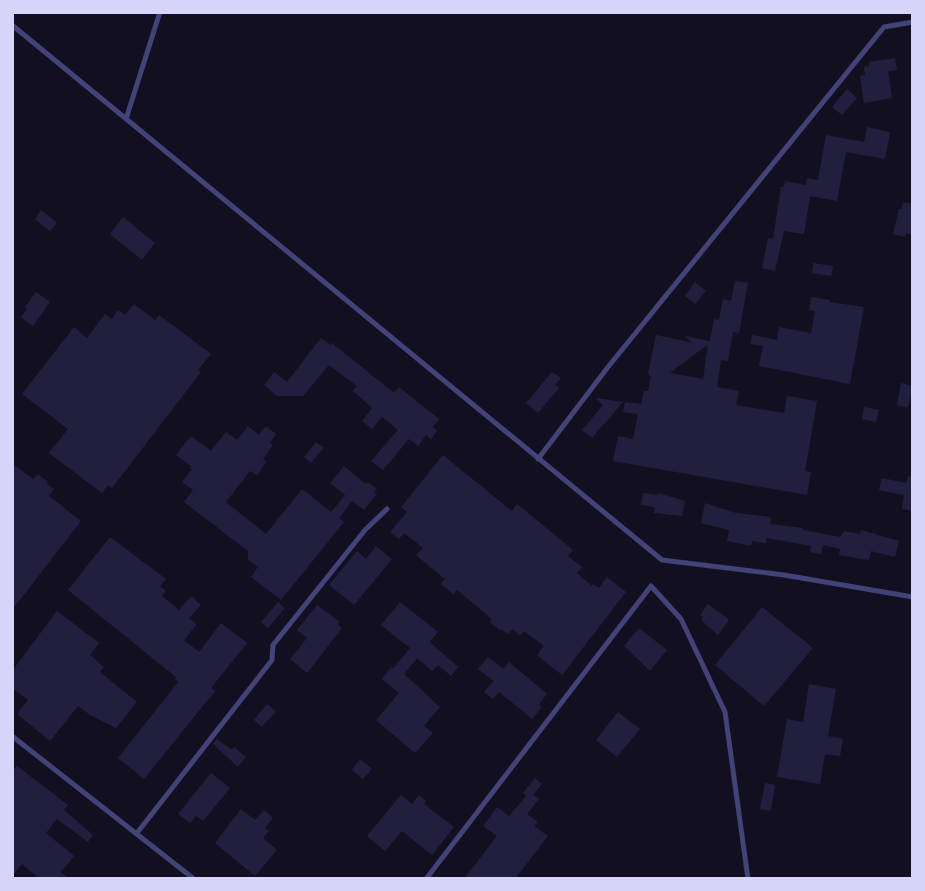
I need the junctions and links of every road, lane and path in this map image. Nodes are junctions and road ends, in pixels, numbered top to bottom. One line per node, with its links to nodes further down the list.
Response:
1 (160, 12): 4 (lane)
2 (913, 22): 5 (lane)
3 (12, 25): 4 (lane)
4 (126, 119): 5 (lane)
5 (538, 459): 7 (lane)
6 (387, 509): 9 (lane)
7 (913, 597)
8 (12, 736): 9 (lane)
9 (137, 833): 10 (lane)
10 (194, 879)
11 (426, 879): 12 (lane)
12 (748, 879)

